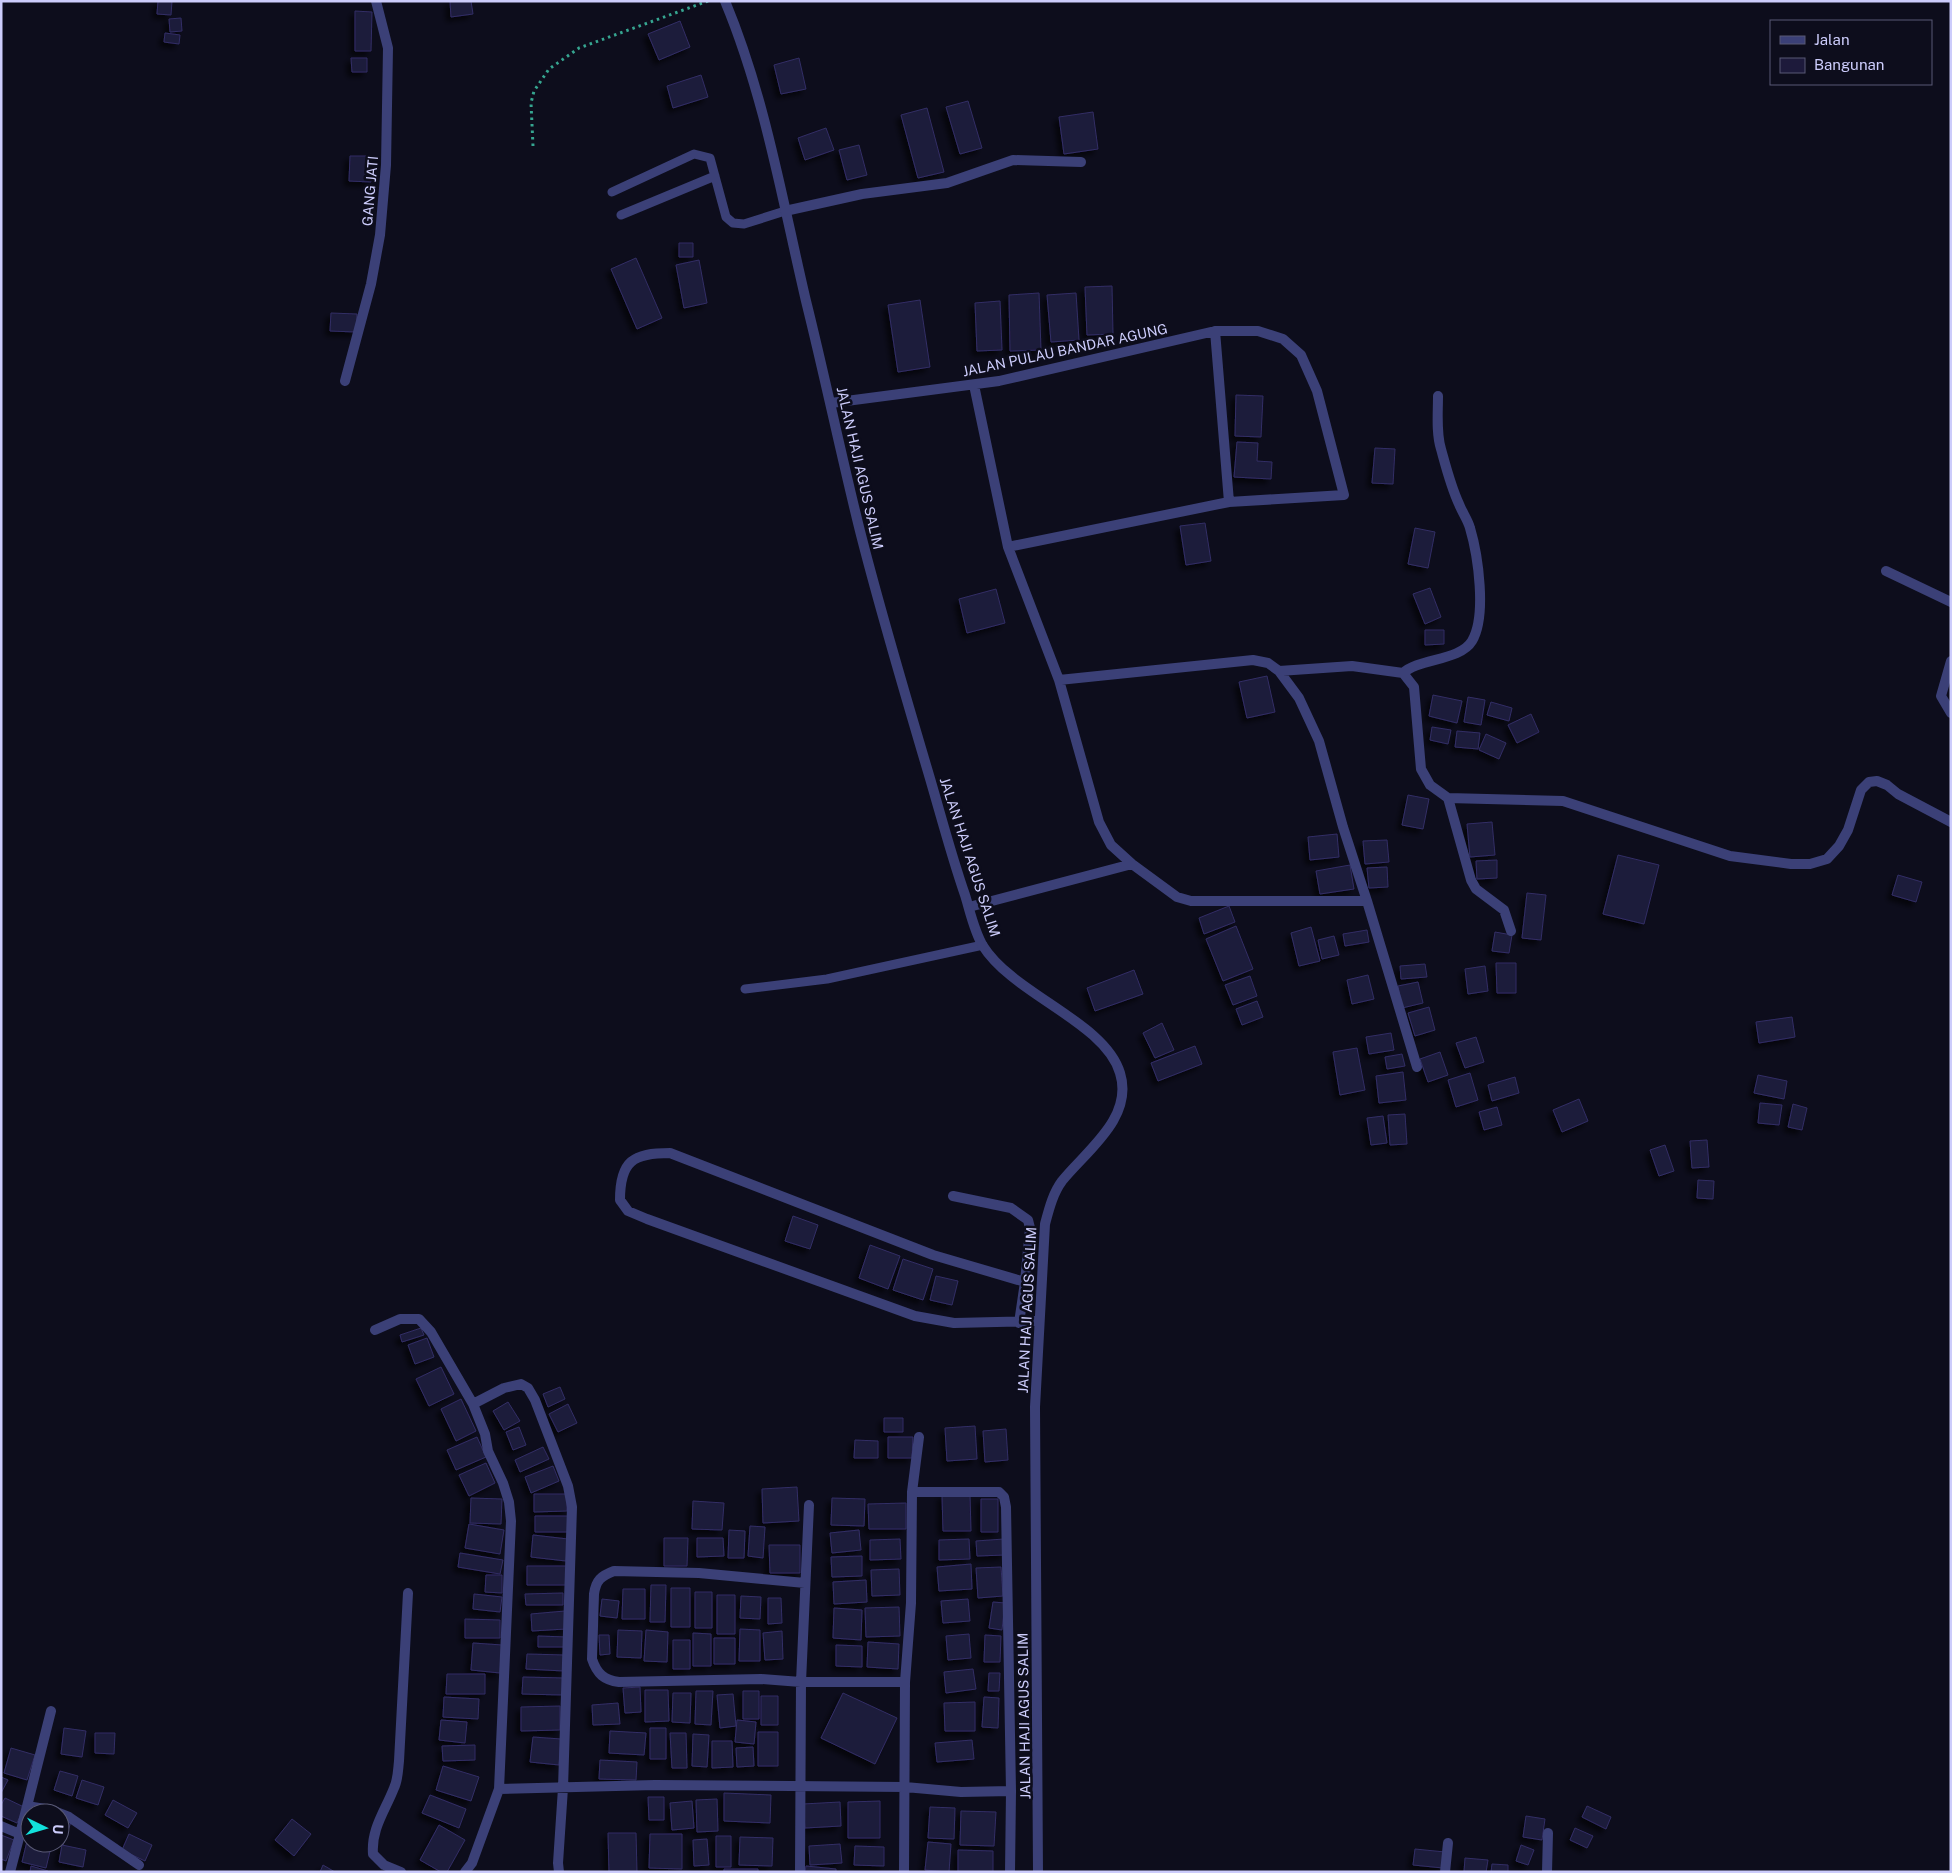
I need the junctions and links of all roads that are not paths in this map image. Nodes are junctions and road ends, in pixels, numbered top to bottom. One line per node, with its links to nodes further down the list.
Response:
1 (376, 1): 9 (street, GANG JATI)
2 (725, 1): 6 (street, JALAN HAJI AGUS SALIM)
3 (1081, 162): 6 (street)
4 (715, 176): 5 (lane); 6 (lane); 7 (lane)
5 (612, 192)
6 (785, 211): 12 (street, JALAN HAJI AGUS SALIM)
7 (621, 216)
8 (1215, 331): 10 (street, JALAN PULAU BANDAR AGUNG); 13 (street); 13 (street, JALAN PULAU BANDAR AGUNG)
9 (345, 381)
10 (974, 385): 12 (street, JALAN PULAU BANDAR AGUNG); 14 (street)
11 (1438, 396): 19 (street)
12 (831, 403): 26 (street, JALAN HAJI AGUS SALIM)
13 (1229, 502): 14 (street)
14 (1008, 547): 20 (street)
15 (1886, 571): 16 (street)
16 (1951, 602)
17 (1951, 661): 21 (street)
18 (1279, 671): 19 (street); 20 (street); 25 (street)
19 (1404, 673): 22 (street)
20 (1059, 680): 24 (street)
21 (1951, 713)
22 (1448, 798): 23 (street); 27 (street)
23 (1951, 822)
24 (1132, 864): 25 (street); 26 (street)
25 (1367, 901): 30 (street)
26 (969, 907): 28 (street, JALAN HAJI AGUS SALIM)
27 (1511, 931)
28 (983, 945): 29 (lane); 33 (street, JALAN HAJI AGUS SALIM)
29 (745, 989)
30 (1417, 1067)
31 (953, 1196): 32 (street)
32 (1025, 1282): 34 (street); 34 (street)
33 (1040, 1320): 34 (street); 64 (street, JALAN HAJI AGUS SALIM)
34 (1019, 1323)
35 (375, 1330): 36 (street)
36 (473, 1404): 46 (street); 47 (street)
37 (919, 1437): 38 (street)
38 (912, 1492): 43 (street); 49 (street)
39 (810, 1505): 40 (street)
40 (805, 1583): 42 (street); 42 (street)
41 (408, 1593): 58 (street)
42 (801, 1682): 43 (street); 48 (street)
43 (905, 1682): 45 (street)
44 (51, 1711): 50 (street)
45 (905, 1787): 48 (street); 49 (street); 62 (street)
46 (499, 1788): 47 (street); 59 (street)
47 (563, 1788): 48 (street); 60 (street)
48 (799, 1788): 61 (street)
49 (1011, 1791): 63 (street)
50 (28, 1803)
51 (70, 1818): 56 (street)
52 (1, 1826): 54 (street)
53 (1548, 1833): 66 (street)
54 (20, 1834): 57 (street)
55 (1448, 1843): 65 (street)
56 (139, 1864)
57 (10, 1872)
58 (401, 1872)
59 (466, 1872)
60 (559, 1872)
61 (800, 1872)
62 (904, 1872)
63 (1010, 1872)
64 (1038, 1872)
65 (1445, 1872)
66 (1547, 1872)

